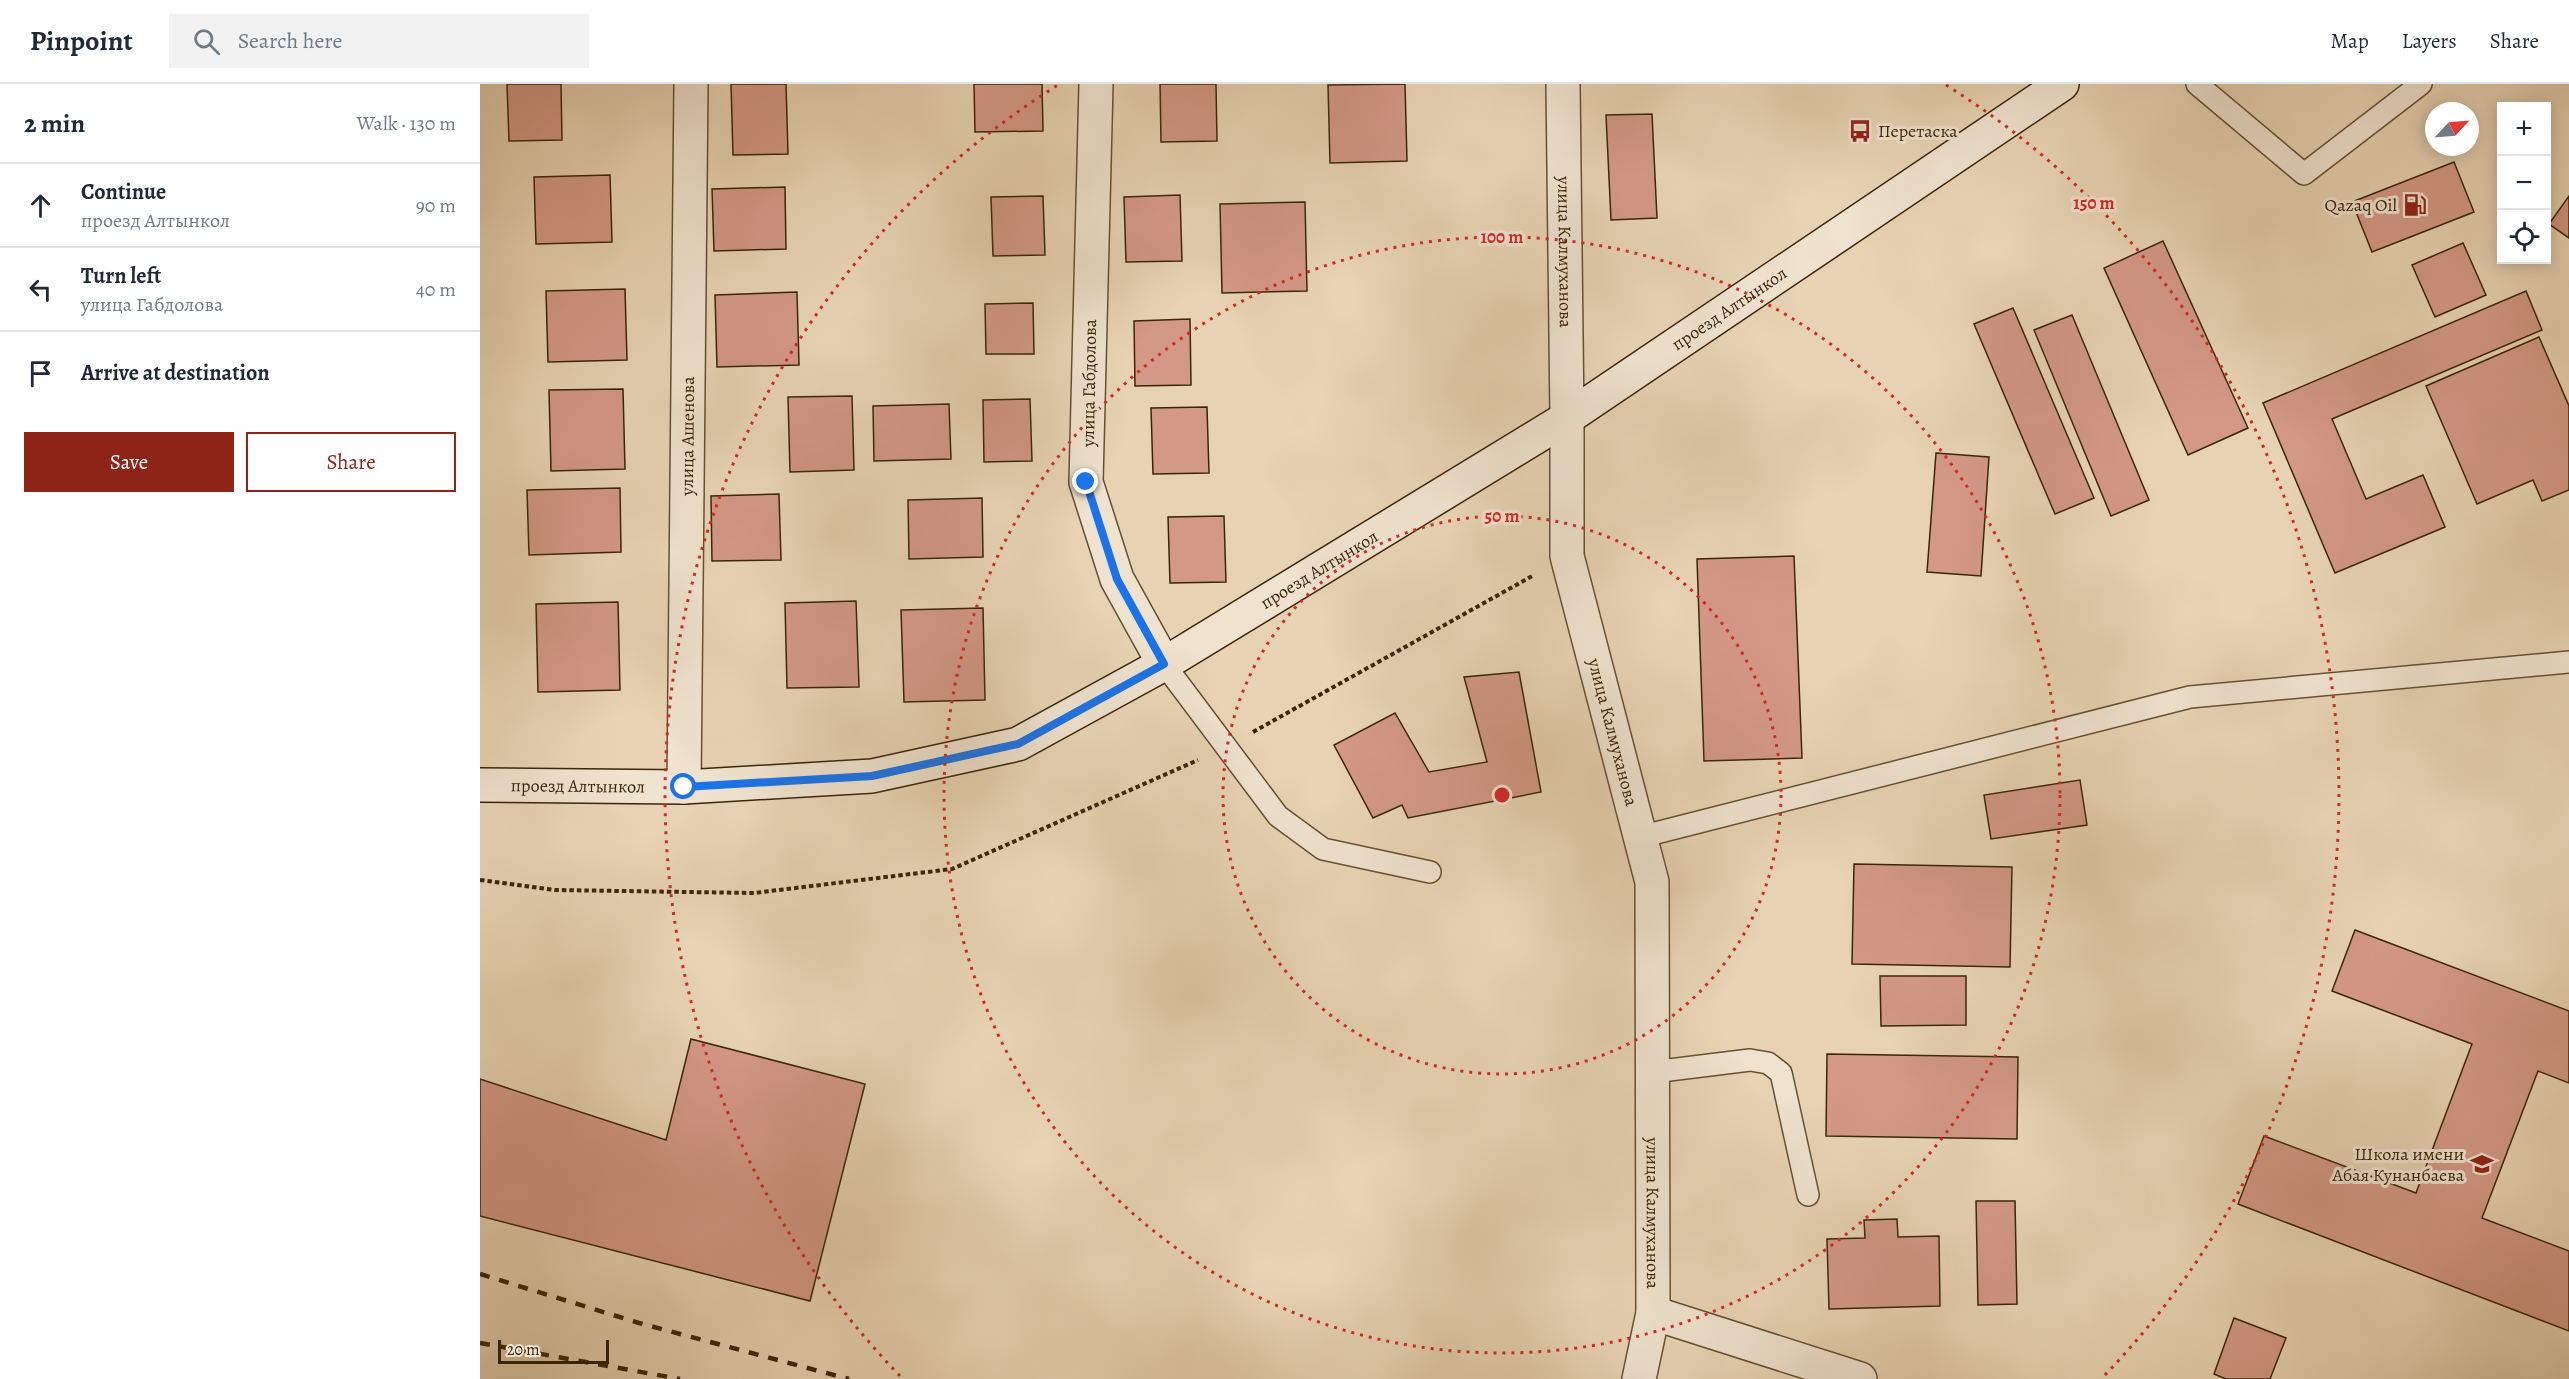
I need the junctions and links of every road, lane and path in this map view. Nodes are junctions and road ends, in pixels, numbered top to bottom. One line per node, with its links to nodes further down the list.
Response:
1 (691, 84): 13 (street, улица Ашенова)
2 (1096, 84): 10 (street, улица Габдолова)
3 (1563, 84): 7 (street, улица Калмуханова)
4 (2062, 84): 7 (street, проезд Алтынкол)
5 (2198, 84): 6 (lane)
6 (2421, 84)
7 (1567, 418): 8 (street, улица Калмуханова); 10 (street, проезд Алтынкол)
8 (1567, 556): 11 (path); 14 (street, улица Калмуханова)
9 (2569, 662): 14 (lane)
10 (1164, 664): 11 (lane); 13 (street, проезд Алтынкол)
11 (1227, 747): 15 (lane); 16 (path)
12 (480, 785): 13 (street, проезд Алтынкол)
13 (684, 787)
14 (1640, 837): 17 (street, улица Калмуханова)
15 (1430, 872)
16 (480, 880)
17 (1653, 1072): 18 (lane); 19 (street, улица Калмуханова)
18 (1808, 1195)
19 (1653, 1313): 20 (street, улица Калмуханова); 21 (street)
20 (1639, 1379)
21 (1860, 1379)

